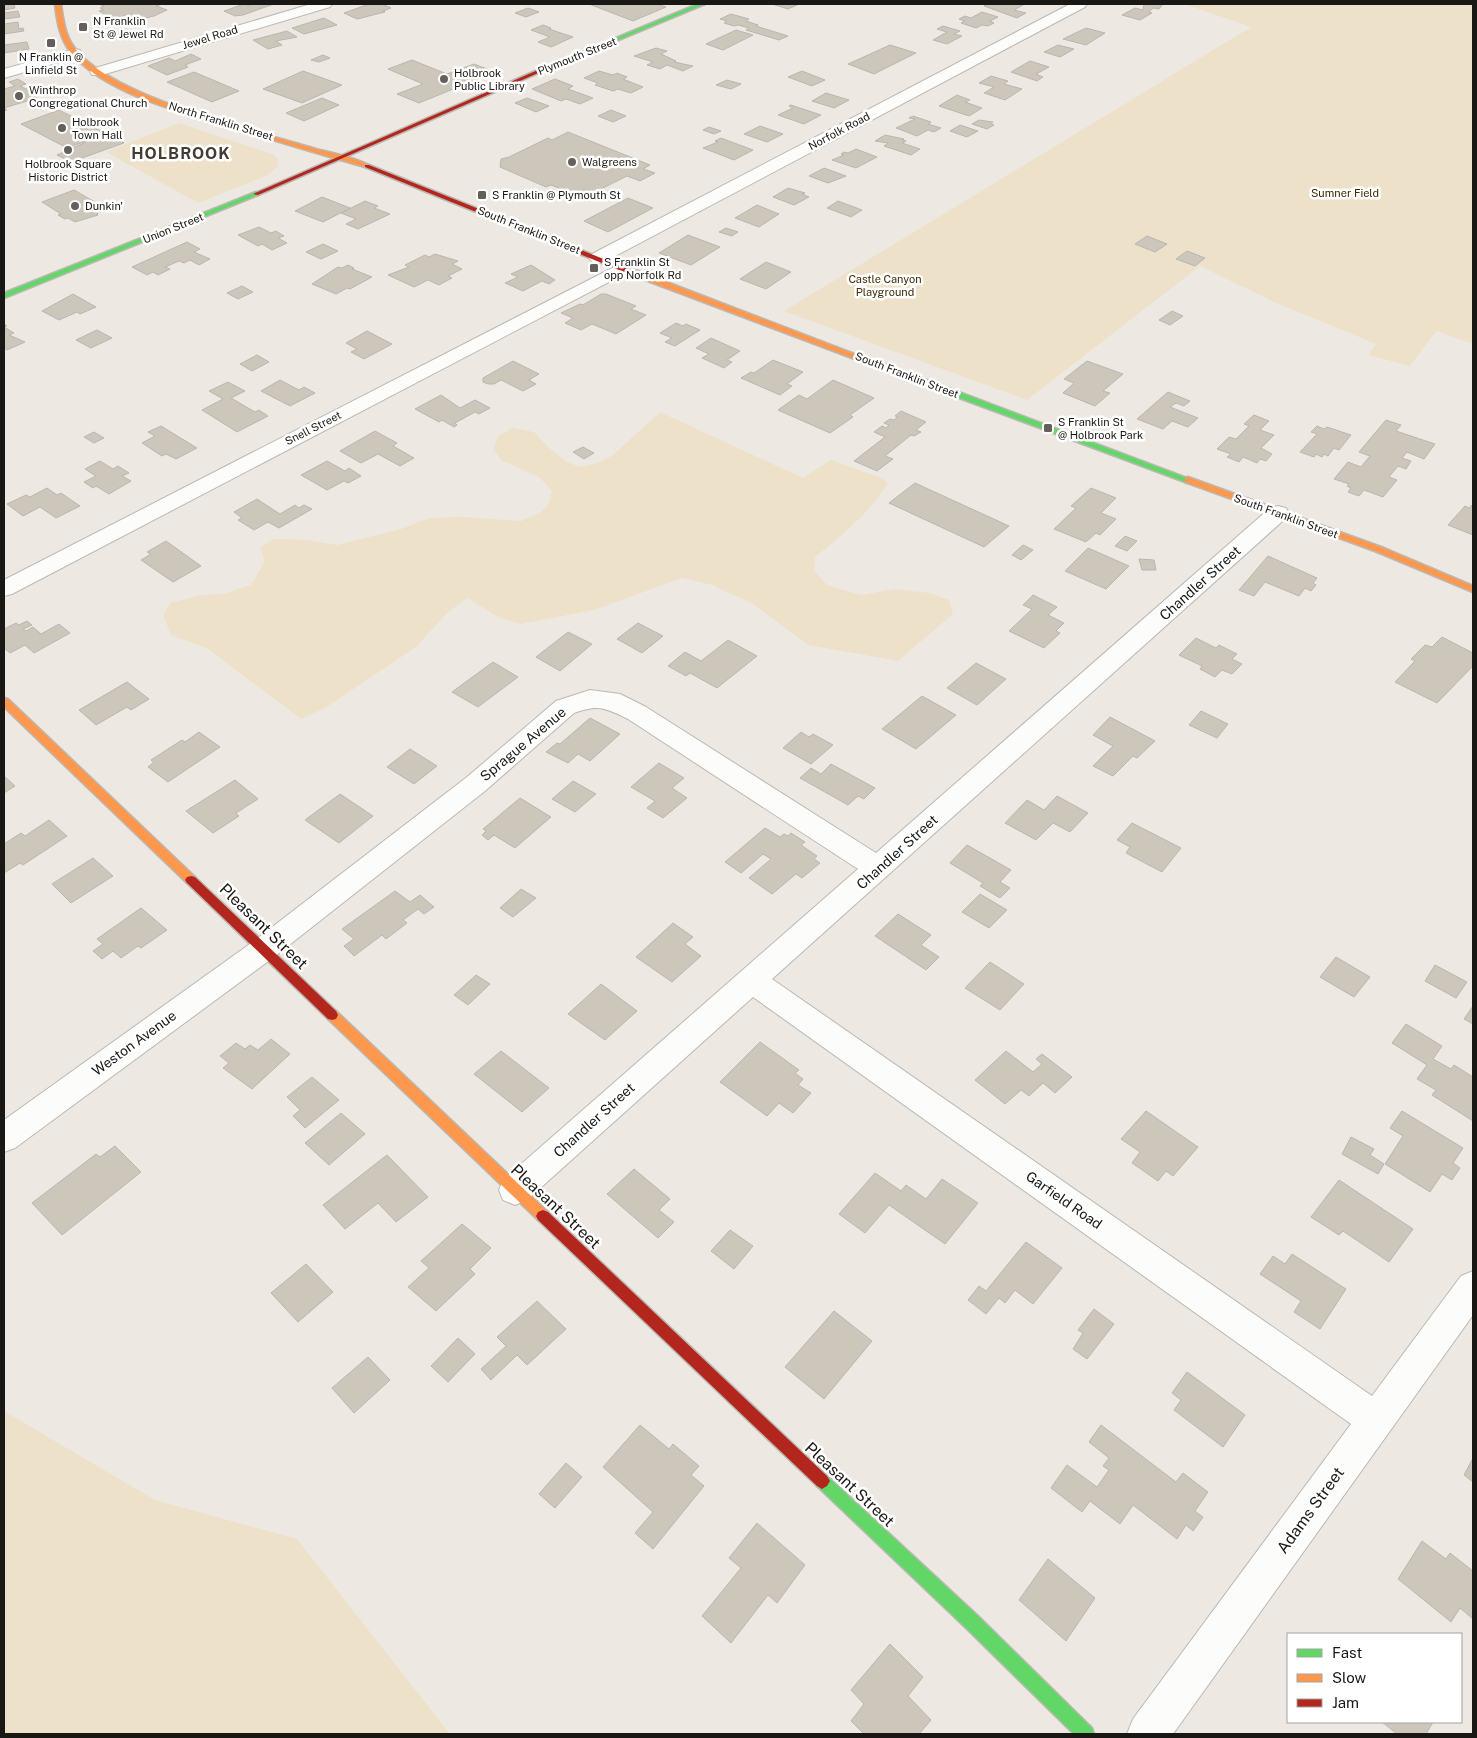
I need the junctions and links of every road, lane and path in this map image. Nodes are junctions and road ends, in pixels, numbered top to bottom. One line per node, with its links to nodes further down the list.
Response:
1 (58, 4): 5 (main road, North Franklin Street)
2 (325, 4): 6 (street, Jewel Road)
3 (702, 4): 8 (main road, Plymouth Street)
4 (1080, 4): 9 (street, Norfolk Road)
5 (75, 53): 6 (main road, North Franklin Street); 7 (street)
6 (97, 72): 8 (main road, North Franklin Street)
7 (4, 74)
8 (342, 157): 9 (main road, South Franklin Street); 11 (main road, Union Street)
9 (598, 258): 10 (main road, South Franklin Street)
10 (622, 268): 12 (main road, South Franklin Street); 13 (street, Snell Street)
11 (4, 296)
12 (1278, 513): 14 (main road, South Franklin Street); 16 (street, Chandler Street)
13 (4, 589)
14 (1473, 589)
15 (4, 701): 17 (main road, Pleasant Street)
16 (878, 868): 17 (street, Sprague Avenue); 18 (street, Chandler Street)
17 (264, 948): 19 (street, Weston Avenue); 20 (main road, Pleasant Street)
18 (752, 980): 20 (street, Chandler Street); 22 (street, Garfield Road)
19 (4, 1138)
20 (515, 1190): 23 (main road, Pleasant Street)
21 (1473, 1286): 22 (street, Adams Street)
22 (1376, 1420): 24 (street, Adams Street)
23 (1086, 1734)
24 (1148, 1734)

